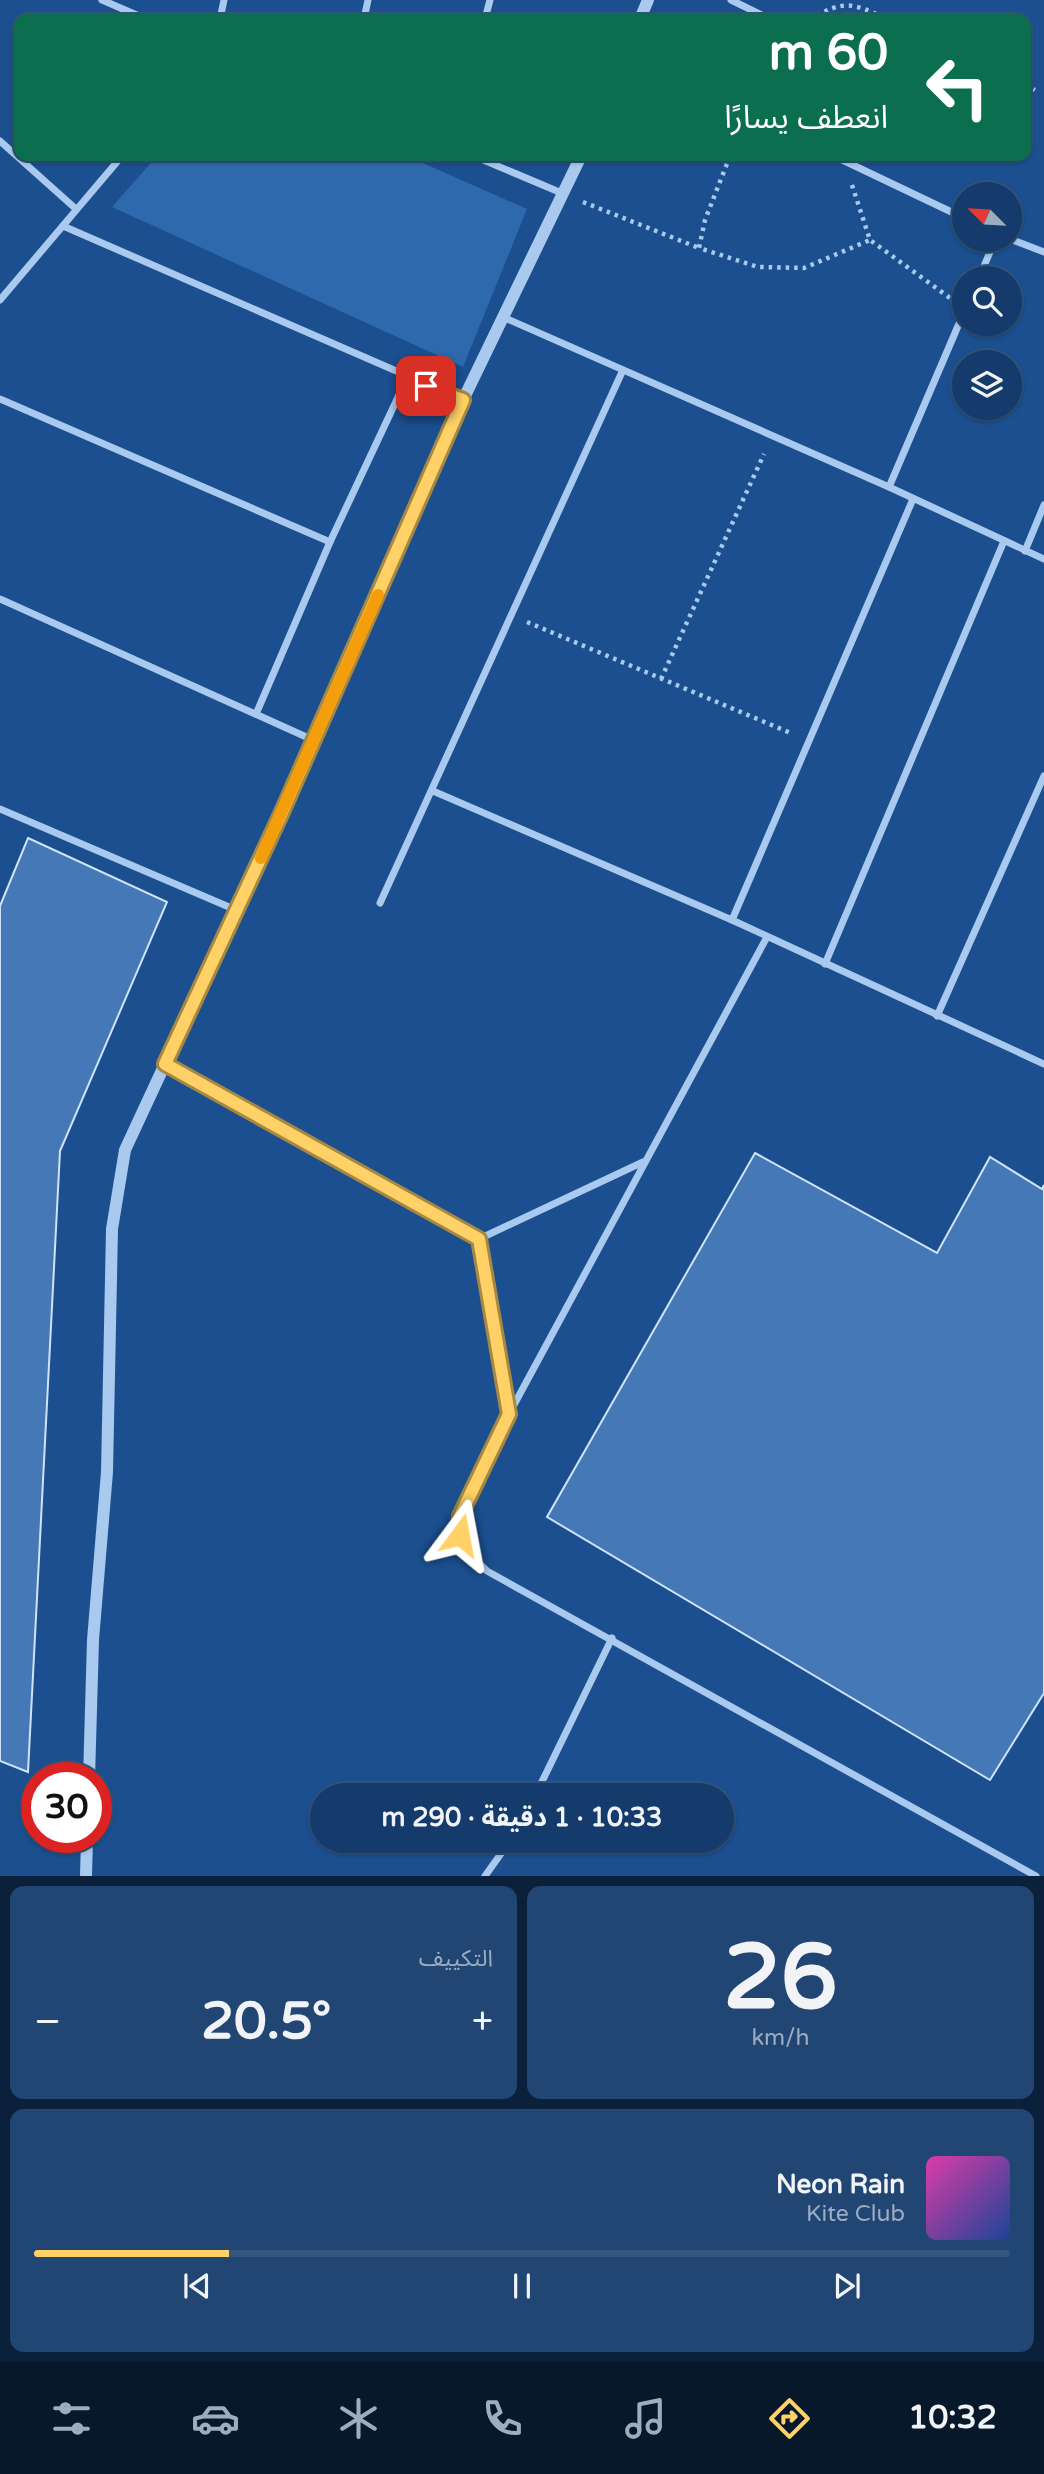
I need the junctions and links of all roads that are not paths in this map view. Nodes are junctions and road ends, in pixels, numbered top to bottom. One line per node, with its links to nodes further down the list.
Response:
1 (102, 0): 3 (street)
2 (731, 0): 4 (street)
3 (134, 14)
4 (760, 14)
5 (0, 141): 6 (street)
6 (14, 154)
7 (22, 161): 13 (street)
8 (118, 161): 13 (street)
9 (486, 161): 12 (street)
10 (579, 161): 12 (street)
11 (846, 161): 14 (street)
12 (564, 194): 19 (street)
13 (76, 209): 15 (street)
14 (952, 212)
15 (63, 226): 18 (street); 22 (street)
16 (1022, 244): 17 (street)
17 (1044, 252)
18 (0, 300)
19 (503, 317): 21 (street); 24 (street)
20 (954, 336): 25 (street)
21 (622, 372): 25 (street); 36 (street)
22 (407, 378): 24 (street); 29 (street)
23 (0, 399): 29 (street)
24 (463, 400): 34 (street)
25 (889, 487): 26 (street)
26 (913, 499): 28 (street); 40 (street)
27 (1044, 505): 30 (street)
28 (1004, 541): 30 (street); 42 (street)
29 (331, 542): 33 (street)
30 (1025, 551): 31 (street)
31 (1044, 559)
32 (0, 599): 33 (street)
33 (256, 714): 34 (street)
34 (313, 740): 39 (street)
35 (1044, 776): 43 (street)
36 (433, 791): 38 (street); 40 (street)
37 (0, 808): 39 (street)
38 (380, 903)
39 (236, 910): 44 (street)
40 (732, 920): 41 (street)
41 (767, 937): 42 (street); 46 (street)
42 (825, 964): 43 (street)
43 (937, 1016): 45 (street)
44 (165, 1064): 47 (street); 50 (street)
45 (1044, 1064)
46 (644, 1161): 47 (street); 48 (street)
47 (479, 1239): 48 (street)
48 (509, 1414): 49 (street)
49 (612, 1638): 51 (street); 56 (street)
50 (89, 1762)
51 (541, 1783)
52 (87, 1853): 54 (street)
53 (501, 1853): 55 (street)
54 (86, 1875)
55 (485, 1875)
56 (1036, 1875)

